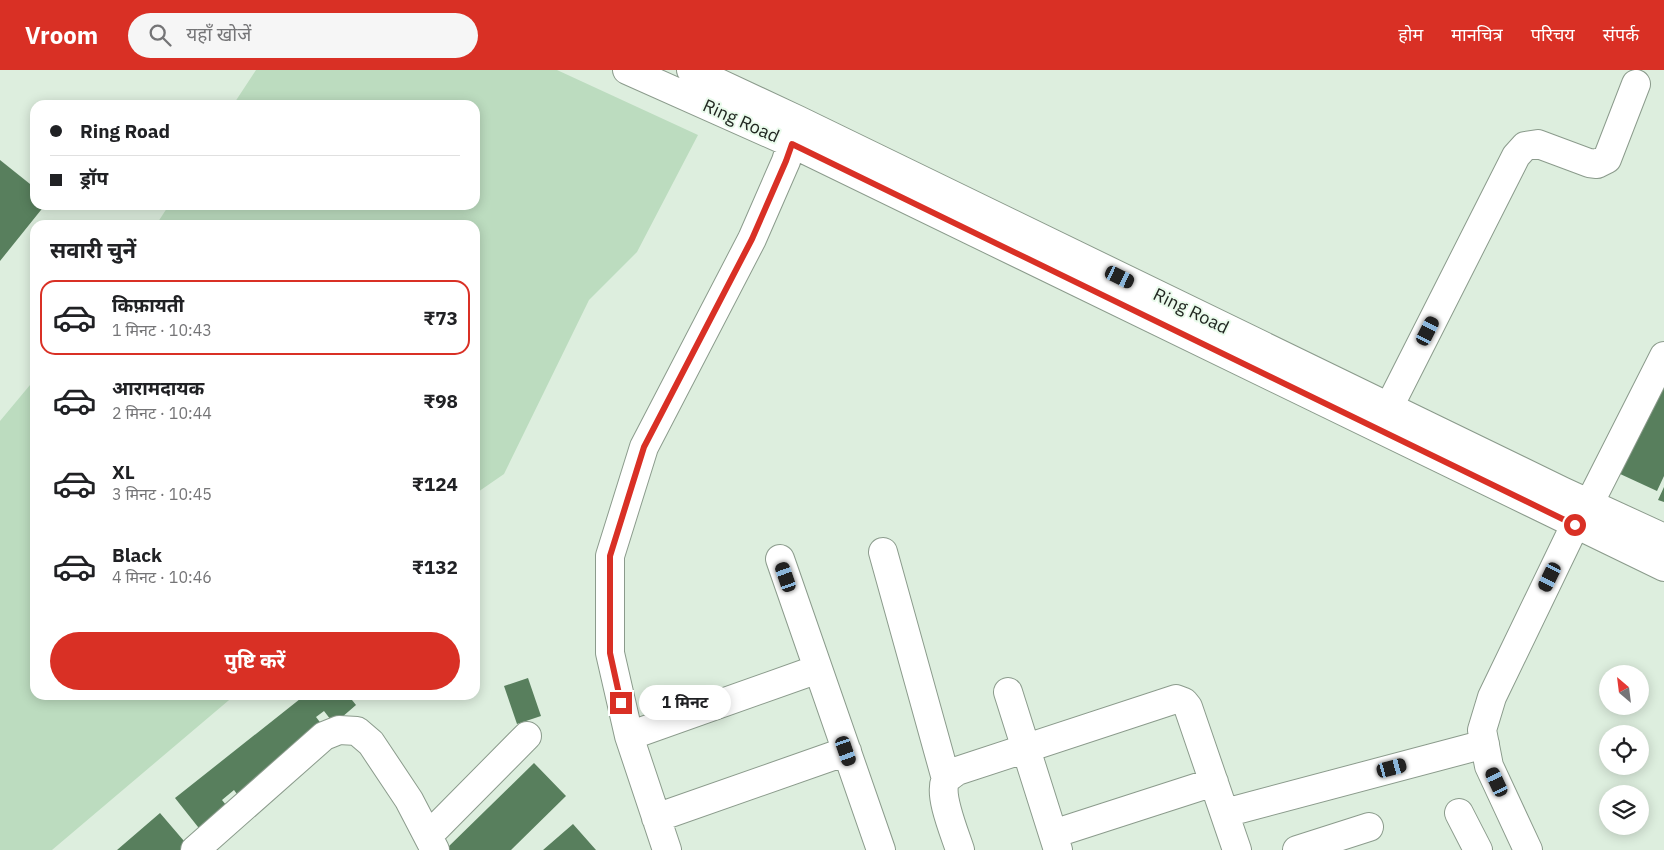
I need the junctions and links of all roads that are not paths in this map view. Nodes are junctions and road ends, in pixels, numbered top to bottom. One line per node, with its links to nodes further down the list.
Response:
1 (626, 70): 4 (street, Ring Road)
2 (691, 70): 4 (street, Ring Road)
3 (1636, 84): 6 (street)
4 (795, 132): 6 (street, Ring Road); 7 (street, Ring Road); 15 (street)
5 (1664, 356): 7 (street)
6 (1389, 407): 7 (street, Ring Road)
7 (1586, 503): 8 (street, Ring Road); 11 (street, Ring Road); 16 (street)
8 (1664, 538)
9 (883, 552): 19 (street)
10 (780, 559): 12 (street)
11 (1664, 567)
12 (818, 669): 15 (street); 18 (street)
13 (1008, 692): 17 (street)
14 (527, 736): 26 (street)
15 (629, 736): 23 (street)
16 (1484, 744): 22 (street); 35 (street)
17 (1026, 749): 19 (street); 20 (street); 27 (street)
18 (846, 751): 23 (street); 30 (street)
19 (946, 779): 31 (street)
20 (1214, 782): 22 (street); 27 (street)
21 (1459, 812): 34 (street)
22 (1224, 813): 32 (street)
23 (656, 818): 29 (street)
24 (1368, 827): 33 (street)
25 (219, 841): 26 (street); 28 (street)
26 (431, 843)
27 (1051, 844)
28 (195, 850)
29 (667, 850)
30 (880, 850)
31 (960, 850)
32 (1237, 850)
33 (1297, 850)
34 (1478, 850)
35 (1528, 850)

